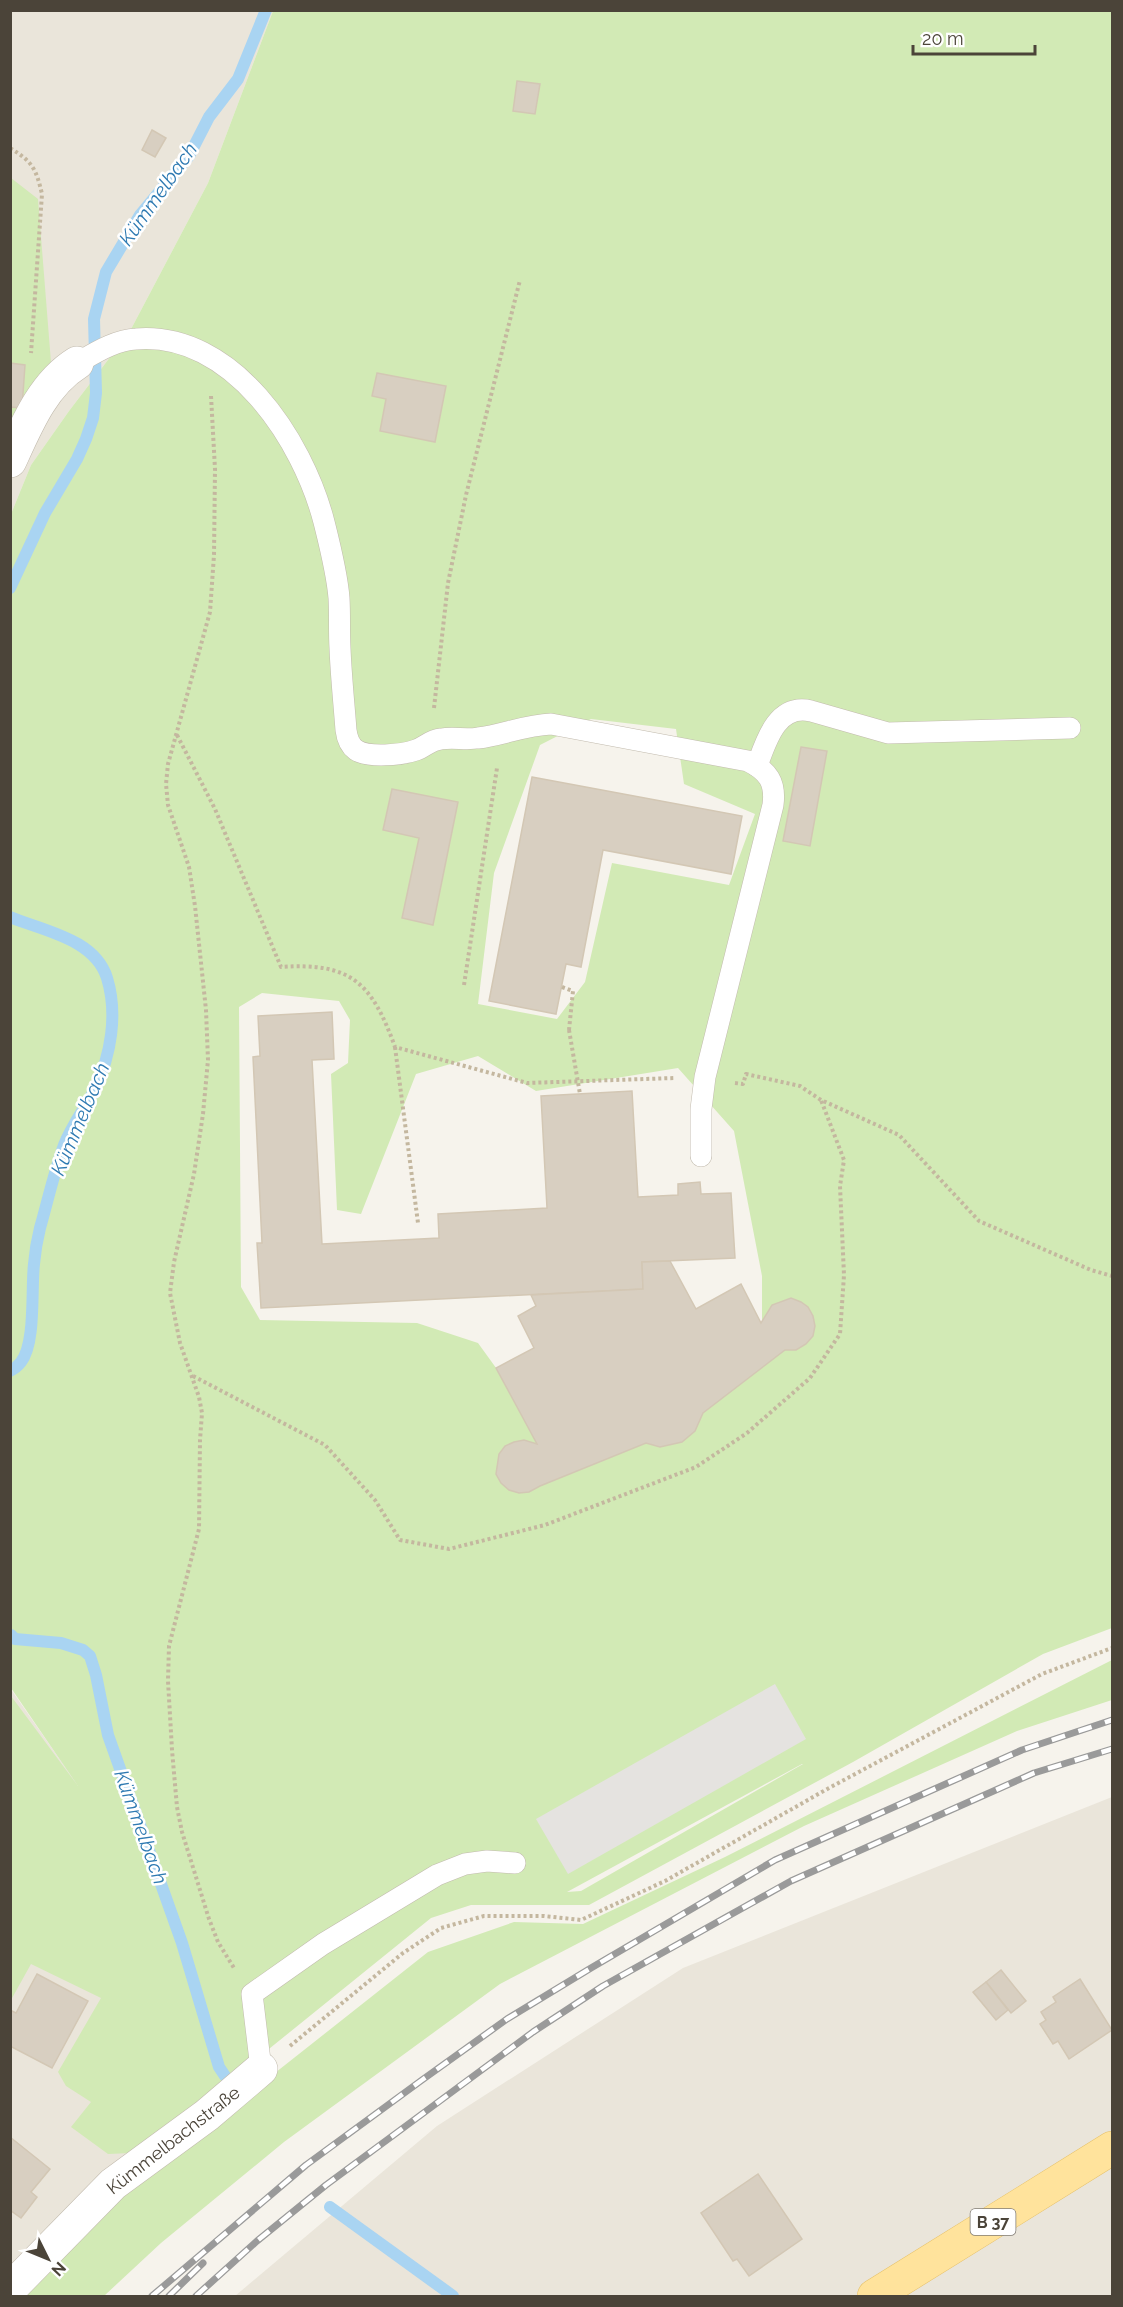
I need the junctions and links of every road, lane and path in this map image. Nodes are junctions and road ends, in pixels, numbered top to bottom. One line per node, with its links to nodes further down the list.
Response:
1 (10, 148): 4 (path)
2 (520, 280): 10 (path)
3 (208, 356): 5 (lane); 9 (path); 10 (lane)
4 (31, 360)
5 (77, 363): 6 (street)
6 (10, 461)
7 (1070, 728): 11 (lane)
8 (502, 734): 10 (lane); 11 (lane); 12 (path)
9 (177, 735): 14 (path); 22 (path)
10 (430, 741)
11 (757, 766): 15 (lane)
12 (464, 985)
13 (562, 987): 17 (path, bridge)
14 (394, 1047): 15 (path); 20 (path)
15 (705, 1077): 19 (lane)
16 (743, 1084): 18 (path)
17 (580, 1094)
18 (821, 1100): 21 (path); 22 (path)
19 (701, 1156)
20 (418, 1223)
21 (1113, 1276)
22 (192, 1376): 25 (path)
23 (1113, 1648): 26 (path)
24 (515, 1863): 25 (lane)
25 (252, 1994): 26 (lane)
26 (261, 2069): 28 (street, Kümmelbachstraße)
27 (1113, 2148): 29 (main road, B 37)
28 (10, 2289)
29 (874, 2296)

